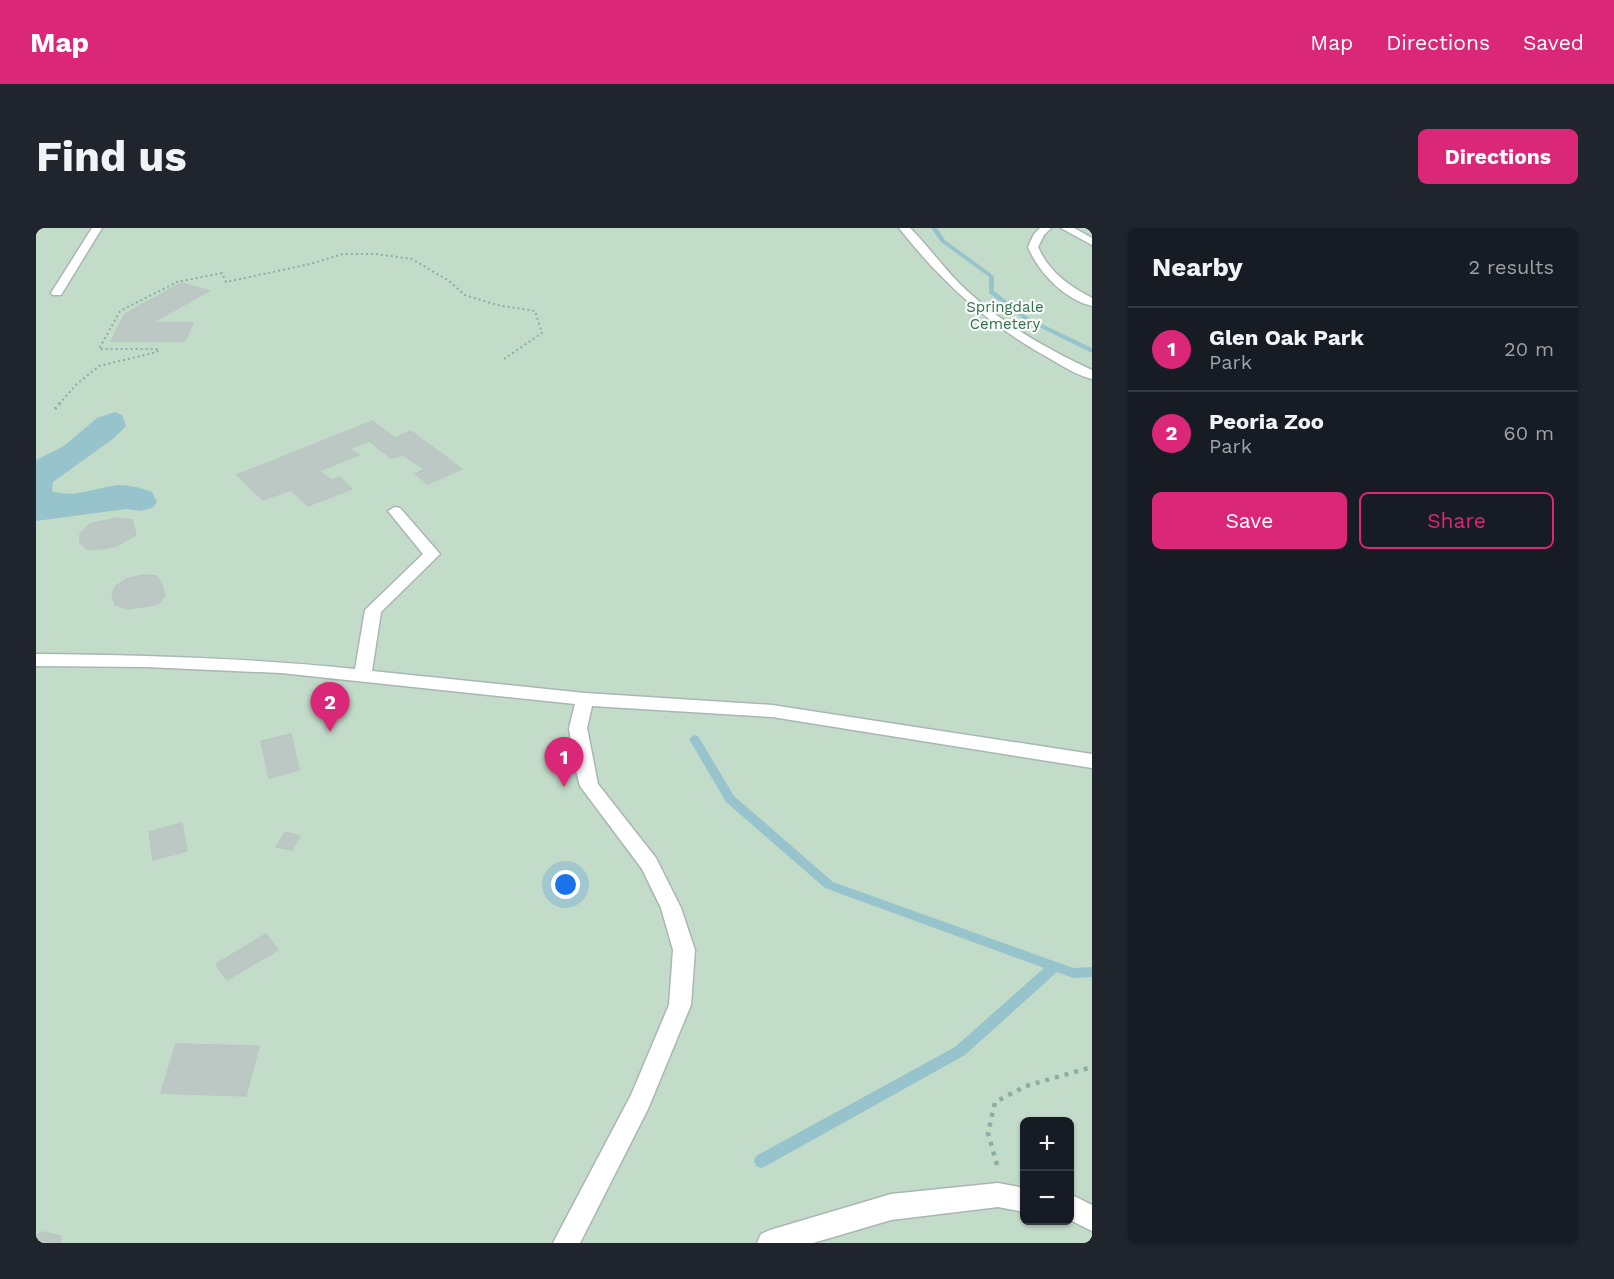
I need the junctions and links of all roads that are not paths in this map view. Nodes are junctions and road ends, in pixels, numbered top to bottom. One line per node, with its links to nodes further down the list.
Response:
1 (97, 228): 6 (lane)
2 (904, 228): 8 (lane)
3 (1046, 228): 7 (lane)
4 (1066, 228): 5 (lane)
5 (1092, 242)
6 (57, 293)
7 (1092, 303)
8 (1092, 375)
9 (395, 511): 11 (lane)
10 (36, 660): 11 (lane)
11 (363, 675): 12 (lane)
12 (585, 699): 13 (lane); 17 (lane)
13 (1092, 761)
14 (1020, 1199): 18 (lane)
15 (1074, 1209): 16 (lane)
16 (1092, 1218)
17 (566, 1243)
18 (770, 1243)

